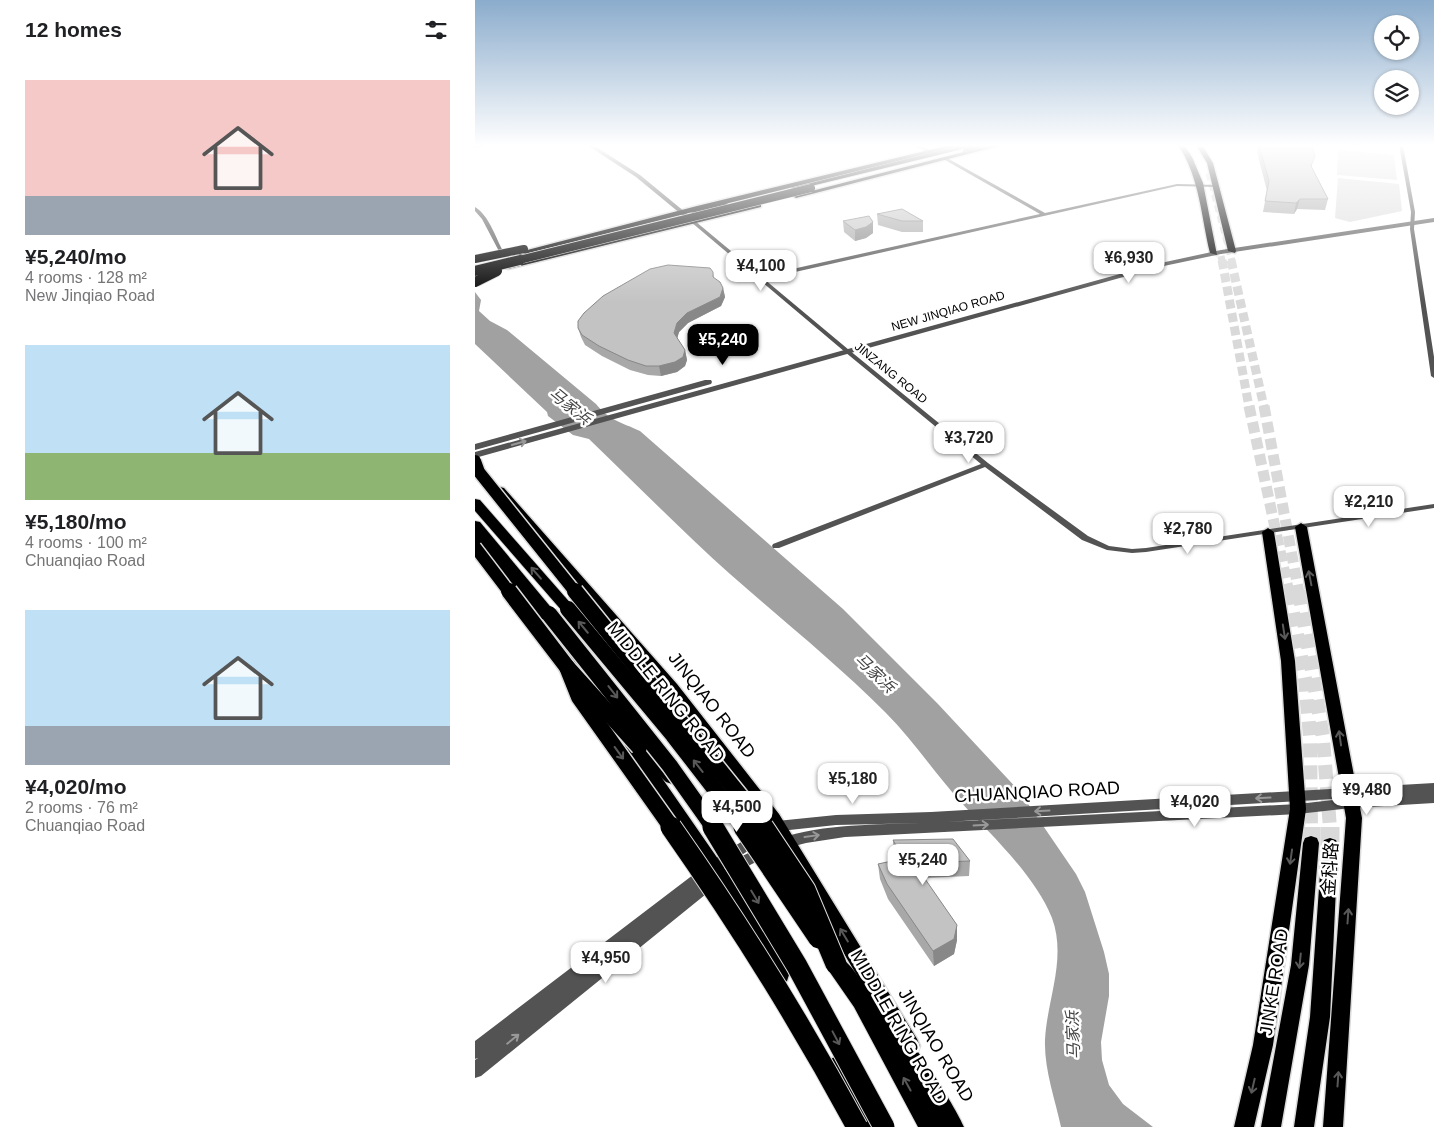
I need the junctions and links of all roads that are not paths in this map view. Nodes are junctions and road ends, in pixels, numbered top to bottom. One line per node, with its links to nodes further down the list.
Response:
1 (665, 198): 12 (street)
2 (746, 198): 12 (main road)
3 (760, 198): 13 (highway, bridge)
4 (767, 198): 19 (highway, bridge)
5 (788, 198): 18 (main road)
6 (1014, 198): 14 (street)
7 (1119, 198): 14 (street)
8 (1202, 198): 21 (main road)
9 (1220, 198): 20 (main road)
10 (1409, 198): 17 (street)
11 (475, 208): 22 (street)
12 (683, 212): 18 (street); 22 (main road)
13 (695, 212): 22 (highway, bridge); 23 (highway)
14 (1043, 214): 26 (street)
15 (1434, 214): 17 (street, NEW JINQIAO ROAD)
16 (1434, 220): 17 (street, NEW JINQIAO ROAD)
17 (1412, 221): 20 (street, NEW JINQIAO ROAD); 28 (street)
18 (693, 222): 25 (main road); 26 (street, JINZANG ROAD)
19 (654, 227): 24 (highway, bridge); 27 (highway, bridge)
20 (1232, 249): 21 (street, NEW JINQIAO ROAD)
21 (1214, 252): 29 (street, NEW JINQIAO ROAD)
22 (503, 255): 23 (highway, bridge)
23 (475, 262)
24 (475, 271)
25 (475, 275)
26 (761, 278): 29 (street, JINZANG ROAD)
27 (475, 282)
28 (1431, 331): 30 (street)
29 (844, 349): 31 (street, NEW JINQIAO ROAD); 32 (street, NEW JINQIAO ROAD, one-way to 29); 34 (street, JINZANG ROAD)
30 (1434, 376)
31 (475, 447)
32 (475, 455)
33 (475, 462): 50 (main road, JINQIAO ROAD); 55 (highway, bridge)
34 (986, 464): 39 (street, JINZANG ROAD); 41 (street)
35 (475, 503): 55 (highway, MIDDLE RING ROAD, one-way to 35, bridge)
36 (1434, 506): 38 (street, JINZANG ROAD)
37 (475, 525): 45 (highway, one-way to 45, bridge)
38 (1301, 527): 39 (street, JINZANG ROAD); 46 (main road, 金科路, one-way to 38)
39 (1268, 532): 48 (main road, one-way to 48)
40 (475, 533): 54 (main road)
41 (776, 546)
42 (475, 547): 43 (highway, bridge)
43 (567, 667): 45 (highway, bridge); 59 (highway, one-way to 59, bridge)
44 (1434, 788): 46 (street, CHUANQIAO ROAD)
45 (687, 790): 60 (highway, one-way to 60, bridge)
46 (1350, 798): 47 (street, CHUANQIAO ROAD); 48 (street, CHUANQIAO ROAD); 67 (main road, 金科路, one-way to 46)
47 (1434, 798)
48 (1297, 803): 49 (street, CHUANQIAO ROAD); 64 (main road, one-way to 64)
49 (931, 822): 50 (street, CHUANQIAO ROAD); 51 (street, CHUANQIAO ROAD, one-way to 49)
50 (777, 826): 51 (main road, JINQIAO ROAD); 54 (street, CHUANQIAO ROAD)
51 (787, 842): 54 (street, CHUANQIAO ROAD); 63 (main road, JINQIAO ROAD, one-way to 51)
52 (1311, 843): 65 (main road, JINKE ROAD, one-way to 65)
53 (1330, 845): 66 (main road)
54 (717, 871): 57 (street); 58 (street, one-way to 54); 59 (main road)
55 (837, 964): 56 (highway, MIDDLE RING ROAD)
56 (861, 1000): 61 (highway, MIDDLE RING ROAD, one-way to 56); 62 (highway)
57 (475, 1052)
58 (475, 1070)
59 (863, 1122)
60 (884, 1127)
61 (930, 1127)
62 (953, 1127)
63 (959, 1127)
64 (1244, 1127)
65 (1271, 1127)
66 (1304, 1127)
67 (1333, 1127)

